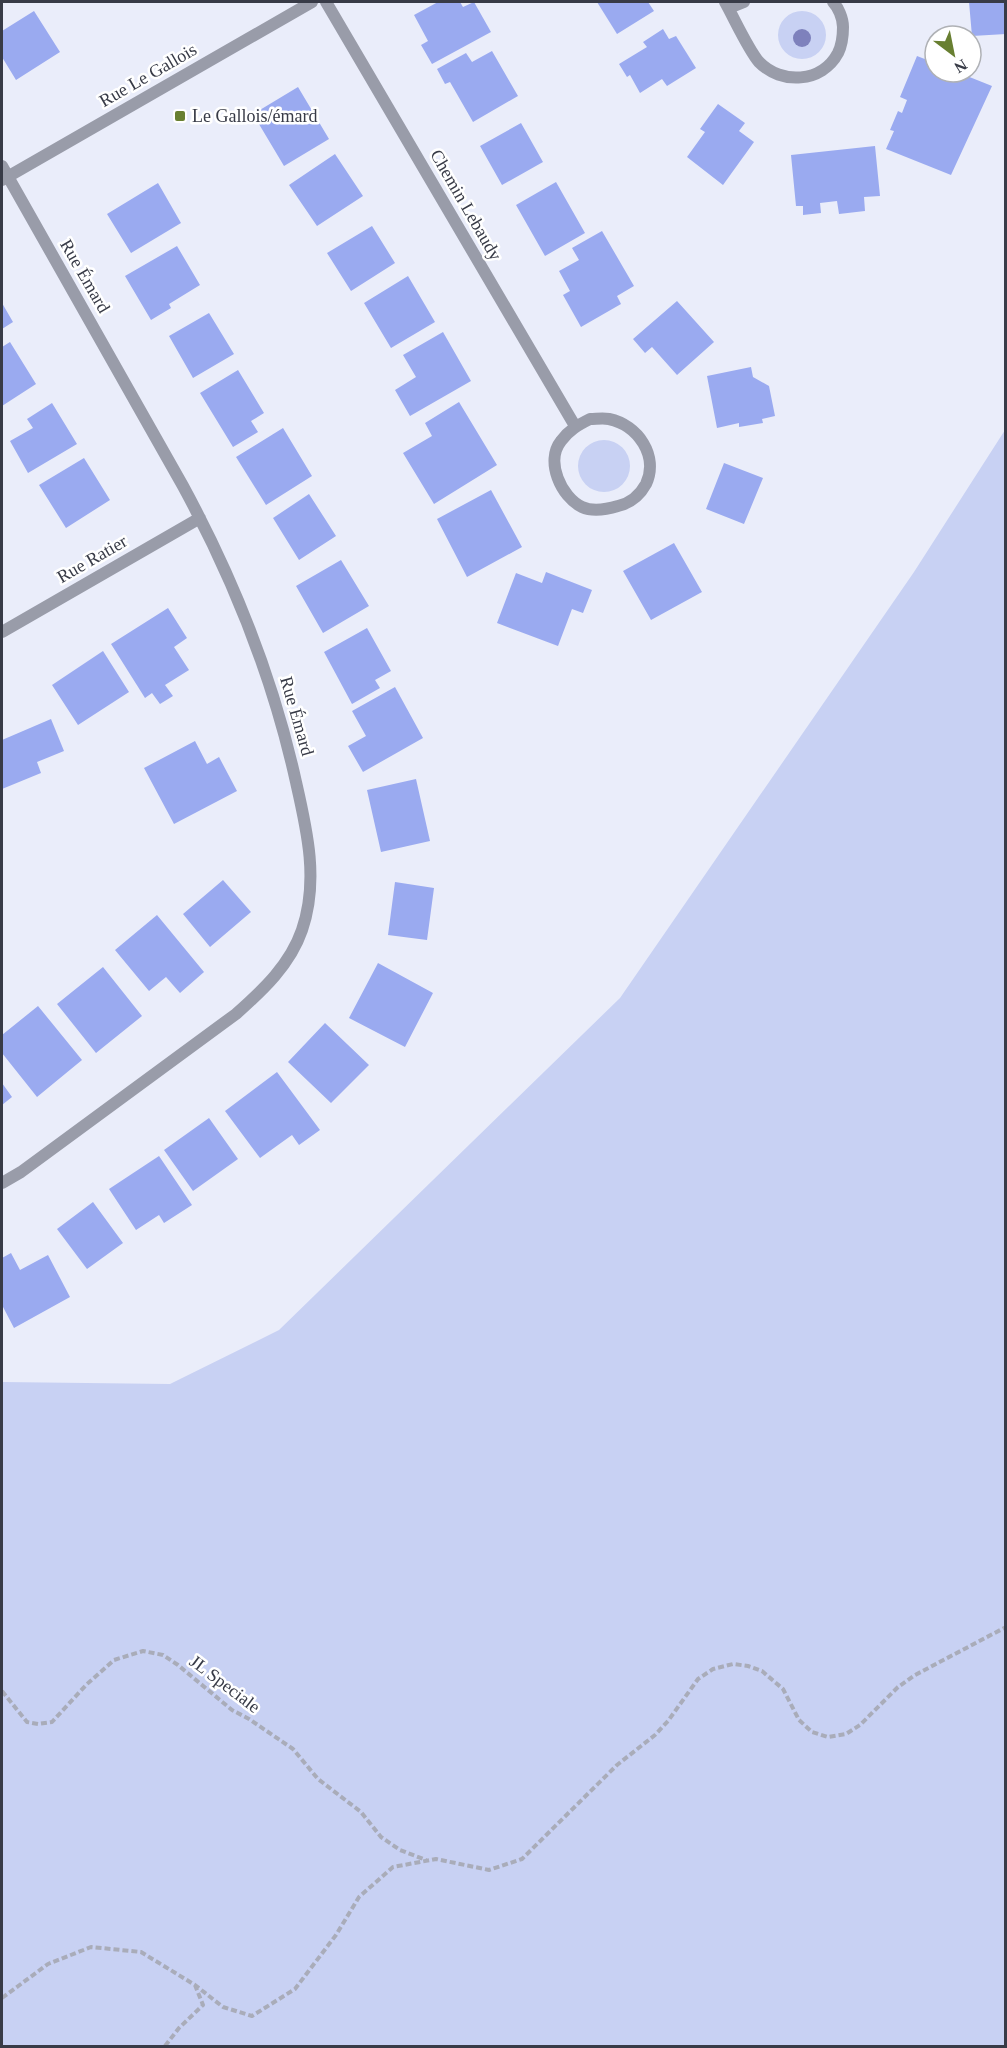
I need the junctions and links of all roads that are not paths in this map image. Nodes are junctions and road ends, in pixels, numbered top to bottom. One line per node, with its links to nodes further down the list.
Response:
1 (312, 2): 6 (street, Rue Le Gallois)
2 (326, 2): 7 (street, Chemin Lebaudy)
3 (744, 2): 5 (street)
4 (833, 2): 5 (street)
5 (727, 5)
6 (3, 174): 8 (street, Rue Émard)
7 (575, 426): 7 (street)
8 (201, 518): 9 (street, Rue Ratier); 10 (street, Rue Émard)
9 (2, 632)
10 (2, 1183)

